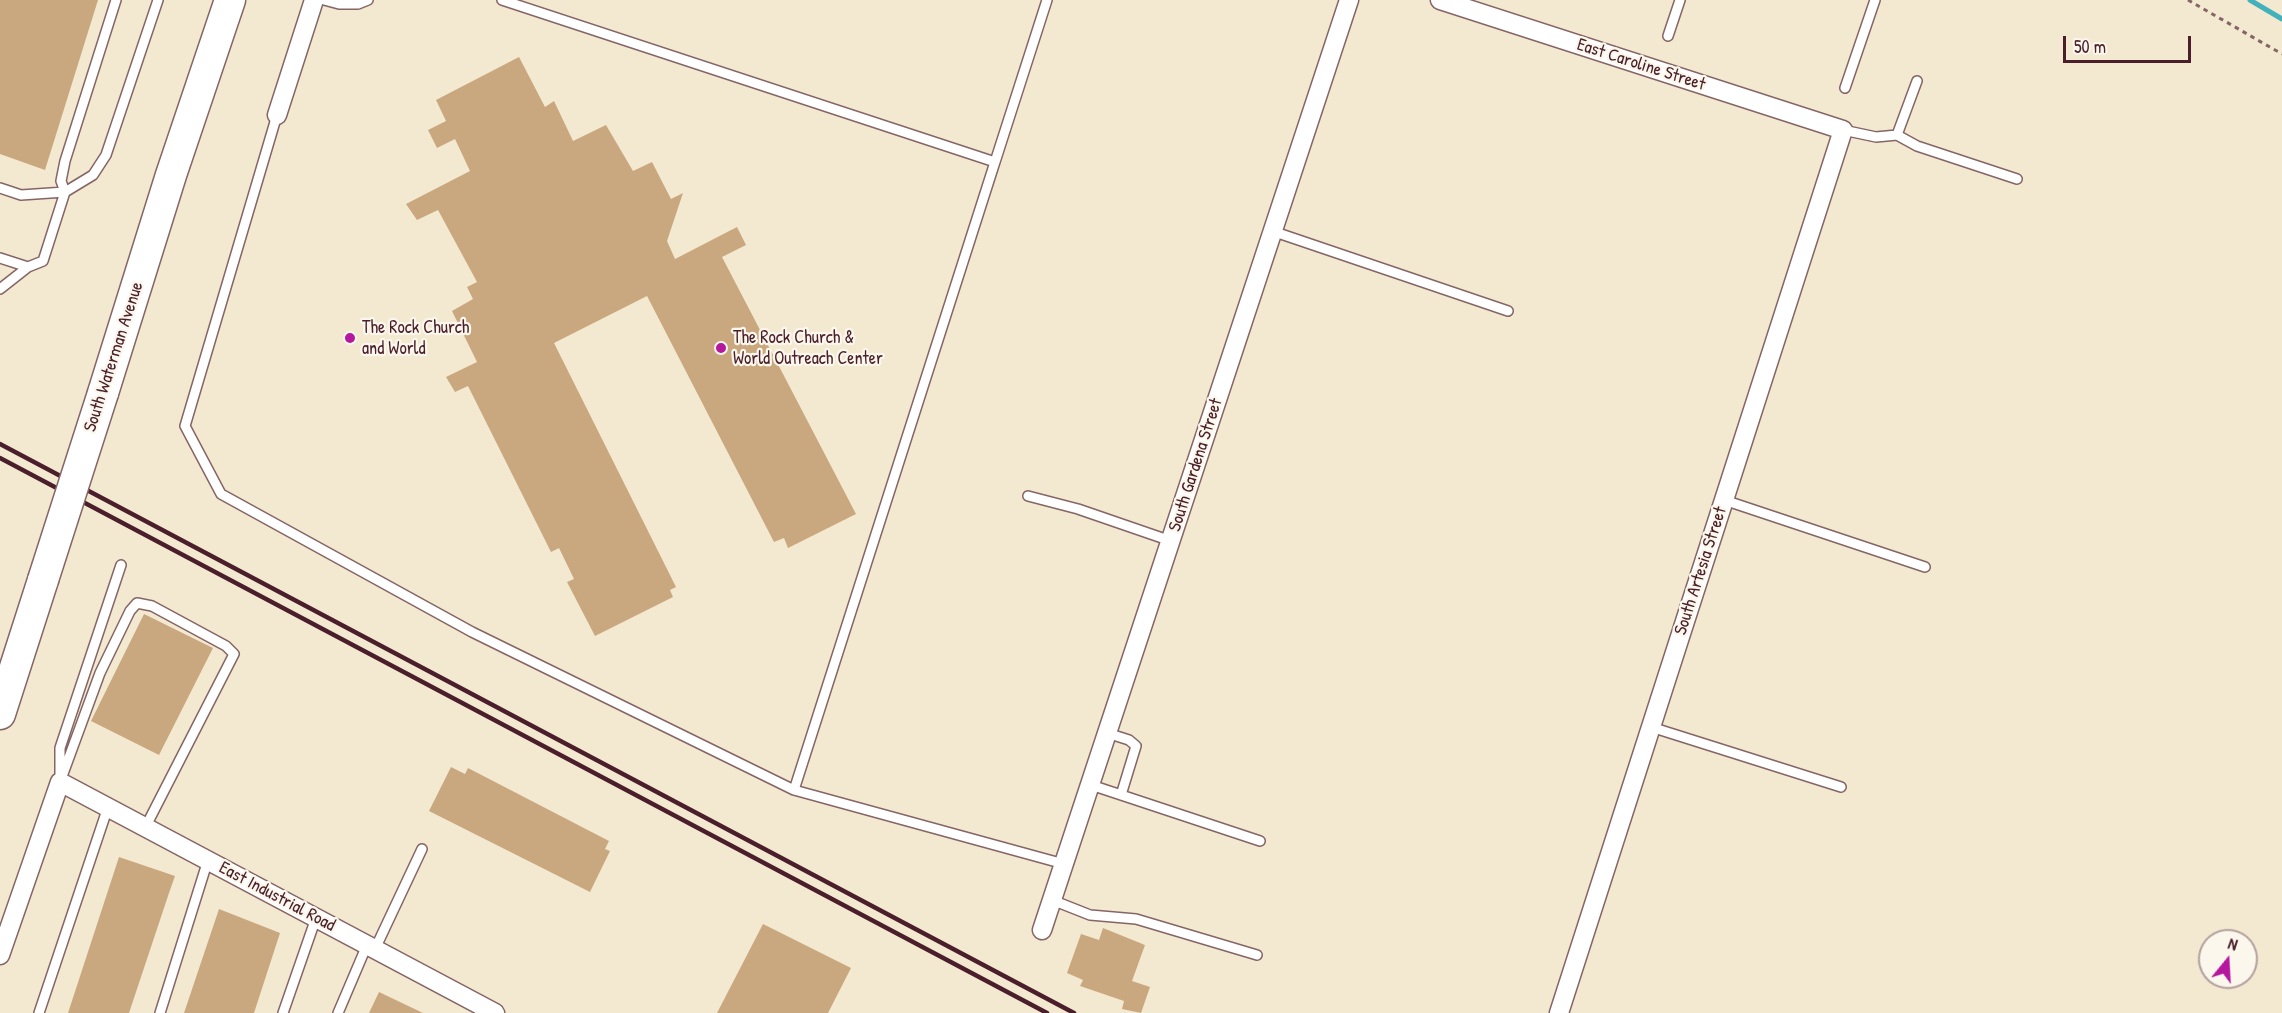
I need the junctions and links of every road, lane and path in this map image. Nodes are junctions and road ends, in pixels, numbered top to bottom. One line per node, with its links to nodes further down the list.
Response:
1 (116, 0): 24 (lane)
2 (159, 0): 24 (lane)
3 (230, 0): 35 (main road, South Waterman Avenue, bridge)
4 (314, 0): 18 (street)
5 (324, 0): 6 (lane)
6 (368, 0)
7 (502, 0): 21 (lane)
8 (1047, 0): 21 (lane)
9 (1349, 0): 25 (street, South Gardena Street)
10 (1440, 0): 19 (street, East Caroline Street)
11 (1680, 0): 14 (lane)
12 (1875, 0): 17 (lane)
13 (2188, 0): 15 (path)
14 (1668, 36)
15 (2282, 54)
16 (1917, 81): 20 (lane)
17 (1845, 88)
18 (277, 115): 41 (lane)
19 (1843, 130): 20 (lane); 31 (street, South Artesia Street)
20 (1897, 135): 22 (lane)
21 (995, 162): 41 (lane)
22 (2017, 179)
23 (0, 188): 24 (lane)
24 (65, 192): 27 (lane)
25 (1272, 231): 29 (lane); 32 (street, South Gardena Street)
26 (0, 258): 27 (lane)
27 (28, 267): 28 (lane)
28 (0, 289)
29 (1508, 311)
30 (1028, 496): 32 (lane)
31 (1724, 500): 34 (lane); 36 (street, South Artesia Street)
32 (1171, 541): 37 (street, South Gardena Street)
33 (121, 565): 38 (lane)
34 (1925, 567)
35 (0, 714)
36 (1652, 727): 40 (lane); 60 (street, South Artesia Street)
37 (1107, 733): 39 (street, South Gardena Street); 42 (lane)
38 (60, 782): 43 (street, East Industrial Road); 44 (lane); 53 (street)
39 (1091, 785): 42 (lane); 48 (street, South Gardena Street)
40 (1841, 787)
41 (794, 790): 48 (lane)
42 (1120, 795): 45 (lane)
43 (108, 807): 44 (street, East Industrial Road); 55 (lane)
44 (146, 826): 47 (street, East Industrial Road)
45 (1260, 842)
46 (422, 849): 52 (lane)
47 (208, 860): 50 (street, East Industrial Road); 56 (lane)
48 (1064, 864): 49 (street, South Gardena Street)
49 (1052, 900): 51 (street, South Gardena Street); 54 (lane)
50 (316, 918): 52 (street, East Industrial Road); 57 (lane)
51 (1042, 930)
52 (371, 947): 58 (lane); 59 (street, East Industrial Road)
53 (0, 954)
54 (1257, 955)
55 (39, 1013)
56 (160, 1013)
57 (283, 1013)
58 (338, 1013)
59 (495, 1013)
60 (1559, 1013)

